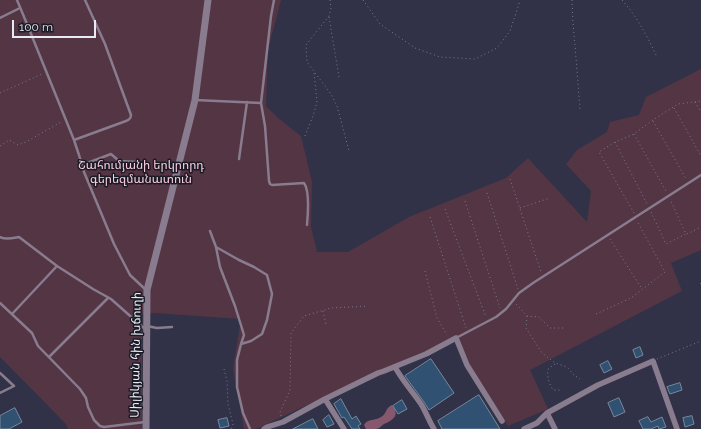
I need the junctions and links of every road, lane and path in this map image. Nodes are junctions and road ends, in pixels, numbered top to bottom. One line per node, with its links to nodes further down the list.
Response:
1 (17, 0): 10 (lane)
2 (85, 0): 30 (lane)
3 (208, 0): 18 (street, Սիլիկյան հին խճուղի)
4 (274, 0): 22 (lane)
5 (330, 0): 11 (path)
6 (363, 0): 7 (path)
7 (519, 0)
8 (572, 0): 24 (path)
9 (622, 0): 13 (path)
10 (20, 8): 12 (lane); 15 (lane)
11 (329, 16): 14 (path); 16 (path)
12 (0, 18)
13 (657, 57)
14 (314, 71): 29 (path); 33 (path)
15 (46, 72): 17 (path); 26 (lane)
16 (339, 77)
17 (0, 93)
18 (195, 100): 20 (lane); 63 (street, Սիլիկյան հին խճուղի)
19 (701, 101): 21 (path)
20 (247, 102): 22 (lane); 35 (lane)
21 (695, 102): 23 (path); 25 (path)
22 (261, 103): 50 (lane)
23 (674, 107): 27 (path); 34 (path)
24 (580, 109)
25 (701, 112)
26 (65, 119): 30 (lane); 32 (path)
27 (653, 120): 28 (path); 40 (path)
28 (634, 134): 31 (path); 42 (path)
29 (305, 136)
30 (74, 140): 37 (lane)
31 (614, 142): 46 (path); 49 (path)
32 (0, 146)
33 (349, 151)
34 (701, 156)
35 (239, 159)
36 (139, 162): 37 (lane)
37 (82, 165): 63 (lane)
38 (701, 174): 40 (lane)
39 (510, 179): 45 (path)
40 (688, 183): 42 (lane)
41 (487, 193): 64 (path)
42 (668, 196): 46 (lane); 53 (path)
43 (550, 198): 45 (path)
44 (465, 201): 70 (path)
45 (520, 208): 59 (path)
46 (649, 208): 49 (lane); 53 (path)
47 (445, 209): 74 (path)
48 (430, 217): 79 (path)
49 (636, 217): 54 (lane); 62 (path)
50 (308, 225)
51 (701, 227): 53 (path)
52 (210, 231): 56 (lane)
53 (686, 234)
54 (607, 236): 59 (lane); 62 (path)
55 (1, 238): 57 (lane)
56 (216, 246): 82 (lane); 82 (lane)
57 (57, 266): 65 (lane); 71 (lane)
58 (425, 271): 80 (path)
59 (542, 276): 64 (lane)
60 (701, 283): 61 (path)
61 (701, 286)
62 (642, 289): 72 (path)
63 (147, 290): 78 (street, Սիլիկյան հին խճուղի)
64 (519, 293): 66 (lane)
65 (108, 298): 78 (lane); 83 (lane)
66 (513, 301): 70 (lane); 73 (path)
67 (0, 303): 71 (lane)
68 (368, 306): 69 (path)
69 (323, 310): 75 (path); 95 (path)
70 (502, 312): 74 (lane)
71 (12, 314): 83 (lane)
72 (596, 314)
73 (527, 316): 77 (path); 85 (path)
74 (488, 322): 79 (lane)
75 (326, 325)
76 (172, 327): 78 (lane)
77 (564, 328)
78 (147, 329): 96 (street, Սիլիկյան հին խճուղի)
79 (467, 333): 80 (lane)
80 (453, 340): 86 (street); 94 (street)
81 (701, 341): 84 (path)
82 (241, 344): 98 (lane)
83 (49, 357): 96 (lane)
84 (653, 361): 93 (street); 104 (street)
85 (555, 363): 89 (path); 90 (path)
86 (395, 367): 92 (street); 101 (street)
87 (224, 369): 97 (path)
88 (0, 373): 91 (lane)
89 (580, 379)
90 (560, 390)
91 (0, 393)
92 (324, 399): 95 (street); 100 (street)
93 (547, 413): 102 (street); 103 (street)
94 (502, 421)
95 (283, 422): 99 (street)
96 (146, 425)
97 (231, 429)
98 (250, 429)
99 (264, 429)
100 (344, 429)
101 (434, 429)
102 (524, 429)
103 (555, 429)
104 (677, 429)

